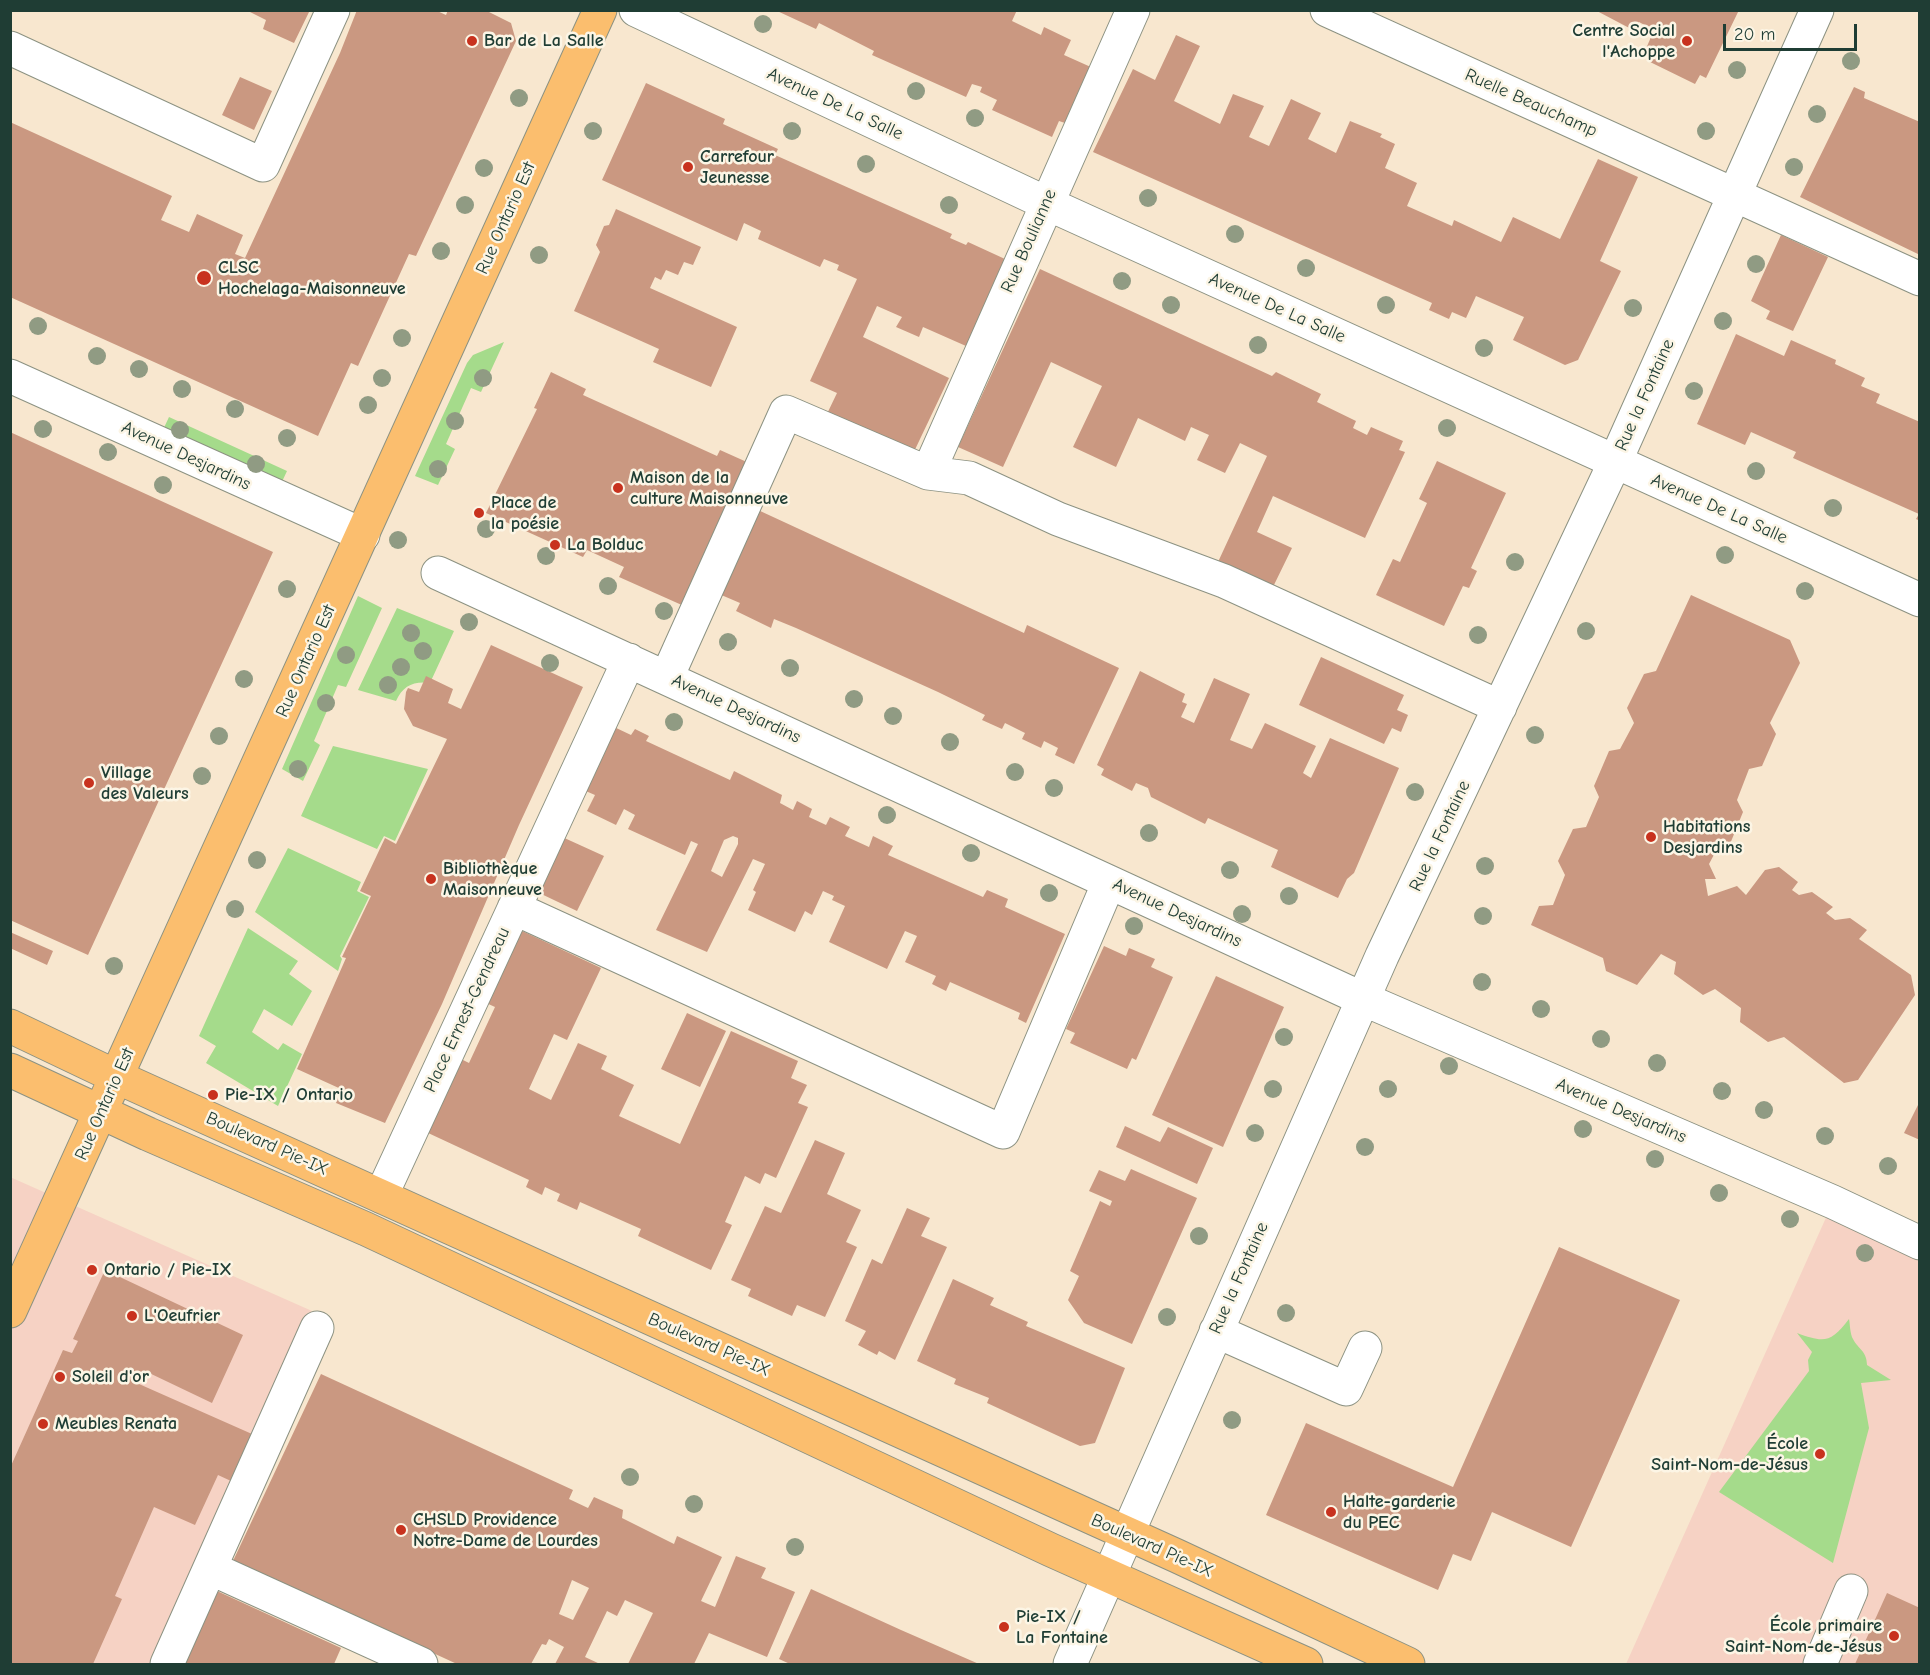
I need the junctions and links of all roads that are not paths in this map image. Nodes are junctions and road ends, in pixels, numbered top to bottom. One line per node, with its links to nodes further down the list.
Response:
1 (333, 10): 7 (street)
2 (600, 10): 14 (main road, Rue Ontario Est)
3 (636, 10): 9 (street, Avenue De La Salle)
4 (1133, 10): 9 (street, Rue Boulianne)
5 (1327, 10): 8 (street, Ruelle Beauchamp)
6 (1817, 10): 8 (street, Rue la Fontaine)
7 (10, 48)
8 (1736, 195): 10 (street, Ruelle Beauchamp); 12 (street, Rue la Fontaine)
9 (1046, 203): 12 (street, Avenue De La Salle); 13 (street, Rue Boulianne)
10 (1920, 279)
11 (10, 376): 14 (street, Avenue Desjardins)
12 (1614, 462): 16 (street, Avenue De La Salle); 19 (street, Rue la Fontaine)
13 (928, 472): 18 (street); 19 (street)
14 (363, 535): 25 (main road, Rue Ontario Est)
15 (438, 573): 17 (street, Avenue Desjardins)
16 (1920, 600)
17 (629, 660): 18 (street, Avenue Desjardins); 21 (street, Place Ernest-Gendreau)
18 (667, 677): 20 (street, Avenue Desjardins)
19 (1500, 707): 22 (street, Rue la Fontaine)
20 (1109, 882): 21 (street); 22 (street, Avenue Desjardins)
21 (514, 908): 27 (street, Place Ernest-Gendreau)
22 (1363, 999): 28 (street, Avenue Desjardins); 31 (street, Rue la Fontaine)
23 (10, 1026): 25 (main road, Boulevard Pie-IX)
24 (10, 1070): 26 (main road, Boulevard Pie-IX)
25 (117, 1077): 26 (main road, Rue Ontario Est); 27 (main road, Boulevard Pie-IX)
26 (102, 1113): 29 (main road, Rue Ontario Est); 35 (main road, Boulevard Pie-IX)
27 (381, 1196): 33 (main road, Boulevard Pie-IX)
28 (1920, 1243)
29 (10, 1311)
30 (317, 1328): 34 (street)
31 (1216, 1331): 32 (street); 33 (street, Rue la Fontaine)
32 (1365, 1348)
33 (1125, 1535): 35 (street, Rue la Fontaine); 41 (main road, Boulevard Pie-IX)
34 (210, 1568): 37 (street); 38 (street)
35 (1109, 1576): 39 (street, Rue la Fontaine); 40 (main road, Boulevard Pie-IX)
36 (1851, 1591): 42 (street)
37 (167, 1665)
38 (421, 1665)
39 (1070, 1665)
40 (1306, 1665)
41 (1408, 1665)
42 (1820, 1665)

